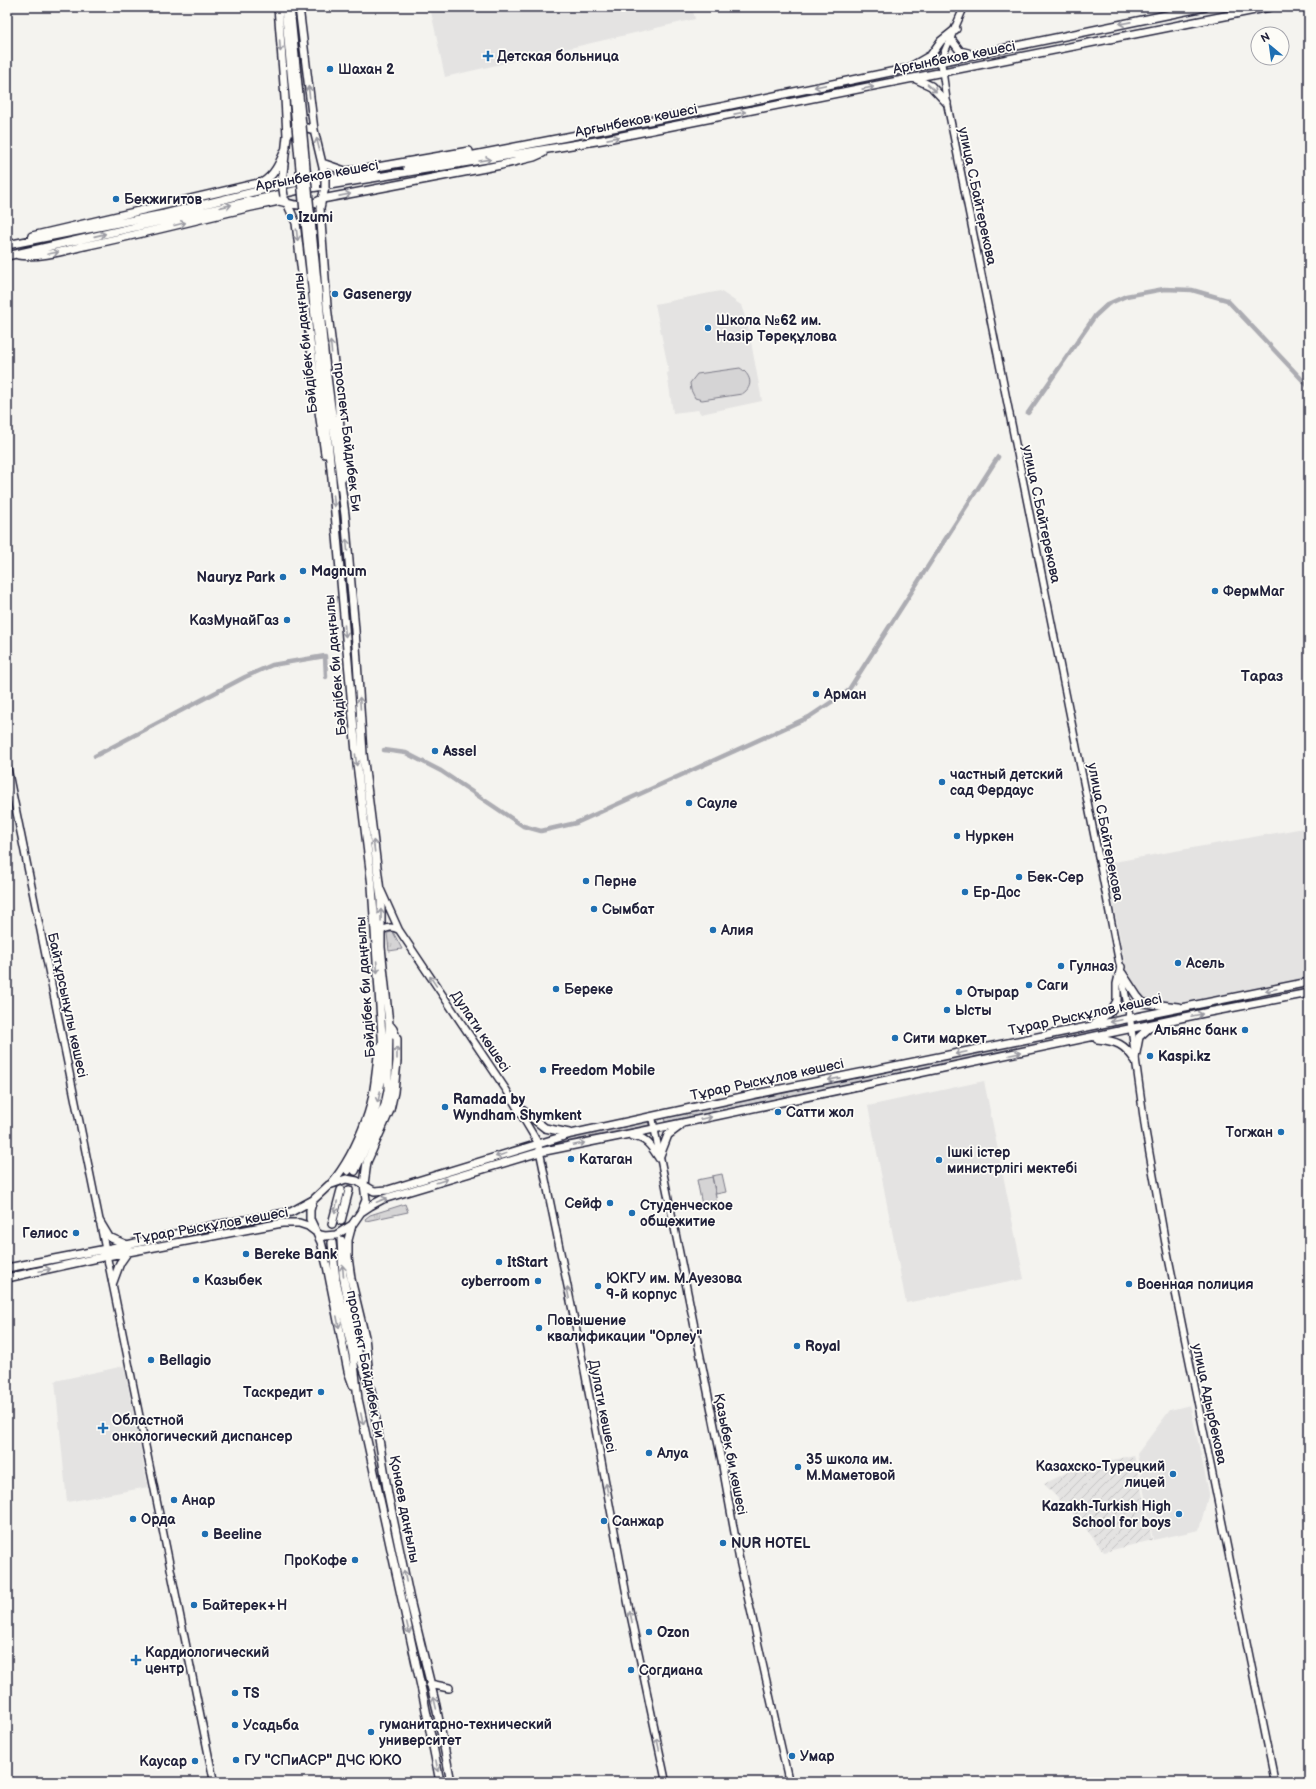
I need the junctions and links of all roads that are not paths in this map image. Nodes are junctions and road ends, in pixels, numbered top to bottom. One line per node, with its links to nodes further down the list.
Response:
1 (278, 7): 18 (main road, one-way to 18)
2 (285, 7): 16 (main road)
3 (290, 7): 16 (main road)
4 (299, 7): 17 (main road, one-way to 4)
5 (964, 7): 8 (main road)
6 (1204, 7): 10 (main road, Арғынбеков көшесі, one-way to 10)
7 (1270, 7): 13 (main road, Арғынбеков көшесі)
8 (956, 30): 9 (main road); 12 (main road)
9 (951, 39): 10 (main road); 11 (main road)
10 (972, 54): 11 (main road, Арғынбеков көшесі)
11 (941, 60): 12 (main road, Арғынбеков көшесі); 13 (main road, улица С.Байтерекова)
12 (911, 67): 19 (main road, Арғынбеков көшесі, one-way to 19)
13 (943, 72): 14 (main road, Арғынбеков көшесі); 15 (main road, улица С.Байтерекова)
14 (914, 79): 15 (main road, one-way to 15); 21 (main road, Арғынбеков көшесі, one-way to 14)
15 (947, 103): 34 (main road, улица С.Байтерекова)
16 (299, 125): 25 (main road, проспект Байдибек Би, bridge)
17 (314, 130): 18 (main road); 22 (main road, one-way to 17)
18 (286, 136): 20 (main road)
19 (550, 140): 22 (main road); 26 (main road, Арғынбеков көшесі)
20 (286, 148): 24 (main road, bridge); 26 (main road)
21 (553, 149): 23 (main road, one-way to 21); 27 (main road, Арғынбеков көшесі, one-way to 21)
22 (322, 163): 23 (main road, bridge)
23 (322, 199): 24 (main road); 29 (main road, one-way to 23)
24 (287, 203): 27 (main road, one-way to 24); 28 (main road, one-way to 28)
25 (307, 211): 28 (main road, Бәйдібек би даңғылы); 29 (main road, проспект Байдибек Би)
26 (10, 244)
27 (11, 255)
28 (332, 479): 42 (main road, Бәйдібек би даңғылы, one-way to 42)
29 (340, 482): 31 (main road, проспект Байдибек Би, one-way to 29)
30 (7, 766): 66 (main road, Байтұрсынұлы көшесі)
31 (379, 885): 32 (main road, Дулати көшесі); 33 (main road, Бәйдібек би даңғылы, one-way to 31)
32 (399, 930): 33 (main road); 48 (main road, Дулати көшесі, one-way to 32)
33 (381, 931): 39 (main road, Бәйдібек би даңғылы)
34 (1121, 970): 37 (main road); 38 (main road, улица С.Байтерекова); 41 (main road)
35 (1309, 982): 37 (main road, Тұрар Рыскұлов көшесі, one-way to 37)
36 (1309, 993): 40 (main road, one-way to 36)
37 (1180, 1008): 38 (main road, Тұрар Рыскұлов көшесі)
38 (1130, 1018): 41 (main road, Тұрар Рыскұлов көшесі, one-way to 41); 43 (main road, улица С.Байтерекова)
39 (389, 1024): 57 (main road, Бәйдібек би даңғылы); 59 (main road, one-way to 39)
40 (1153, 1024): 43 (main road); 45 (main road)
41 (1092, 1026): 46 (main road, Тұрар Рыскұлов көшесі, one-way to 46)
42 (381, 1029): 58 (main road, Бәйдібек би даңғылы, one-way to 58); 60 (main road)
43 (1132, 1029): 44 (main road); 45 (main road, улица Адырбекова)
44 (1091, 1038): 45 (main road); 47 (main road, one-way to 44)
45 (1135, 1059): 87 (main road, улица Адырбекова)
46 (908, 1064): 47 (main road); 49 (main road, Тұрар Рыскұлов көшесі, one-way to 49)
47 (910, 1076): 50 (main road, one-way to 47)
48 (517, 1106): 52 (main road); 54 (main road, Дулати көшесі)
49 (652, 1117): 51 (main road, Қазыбек би көшесі); 52 (main road, Тұрар Рыскұлов көшесі)
50 (693, 1121): 51 (main road); 56 (main road)
51 (654, 1129): 53 (main road); 56 (main road, Қазыбек би көшесі)
52 (571, 1134): 54 (main road, Тұрар Рыскұлов көшесі)
53 (620, 1136): 55 (main road, one-way to 53); 56 (main road)
54 (538, 1143): 55 (main road, Дулати көшесі); 59 (main road, Тұрар Рыскұлов көшесі, one-way to 59)
55 (540, 1152): 64 (main road, Тұрар Рыскұлов көшесі, one-way to 55); 85 (main road, Дулати көшесі, one-way to 55)
56 (659, 1158): 86 (main road, Қазыбек би көшесі)
57 (356, 1171)
58 (348, 1172)
59 (364, 1184): 60 (main road, Тұрар Рыскұлов көшесі); 64 (main road)
60 (329, 1185): 63 (main road, Тұрар Рыскұлов көшесі)
61 (340, 1190): 67 (main road, one-way to 67)
62 (349, 1190): 65 (main road)
63 (313, 1200): 69 (main road); 73 (main road, Тұрар Рыскұлов көшесі)
64 (361, 1212): 68 (main road, Тұрар Рыскұлов көшесі)
65 (341, 1221)
66 (100, 1222): 72 (main road, Байтұрсынұлы көшесі); 73 (main road)
67 (332, 1224)
68 (352, 1225): 69 (main road, Тұрар Рыскұлов көшесі); 78 (main road)
69 (315, 1230): 73 (main road, Тұрар Рыскұлов көшесі); 79 (main road, one-way to 79)
70 (340, 1240): 78 (main road, Қонаев даңғылы, one-way to 70)
71 (332, 1243): 79 (main road, проспект Байдибек Би)
72 (106, 1249): 73 (main road); 74 (main road, Байтұрсынұлы көшесі); 75 (main road)
73 (127, 1249): 74 (main road, Тұрар Рыскұлов көшесі); 77 (main road)
74 (107, 1256): 76 (main road, Тұрар Рыскұлов көшесі, one-way to 74); 77 (main road)
75 (7, 1268)
76 (7, 1278)
77 (113, 1282): 82 (main road)
78 (371, 1390): 80 (main road, Қонаев даңғылы, one-way to 78)
79 (358, 1399): 83 (main road, проспект Байдибек Би, one-way to 83)
80 (430, 1684): 81 (main road); 84 (main road, Қонаев даңғылы, one-way to 80)
81 (449, 1688)
82 (214, 1782)
83 (440, 1782)
84 (451, 1782)
85 (666, 1782)
86 (789, 1782)
87 (1275, 1782)

